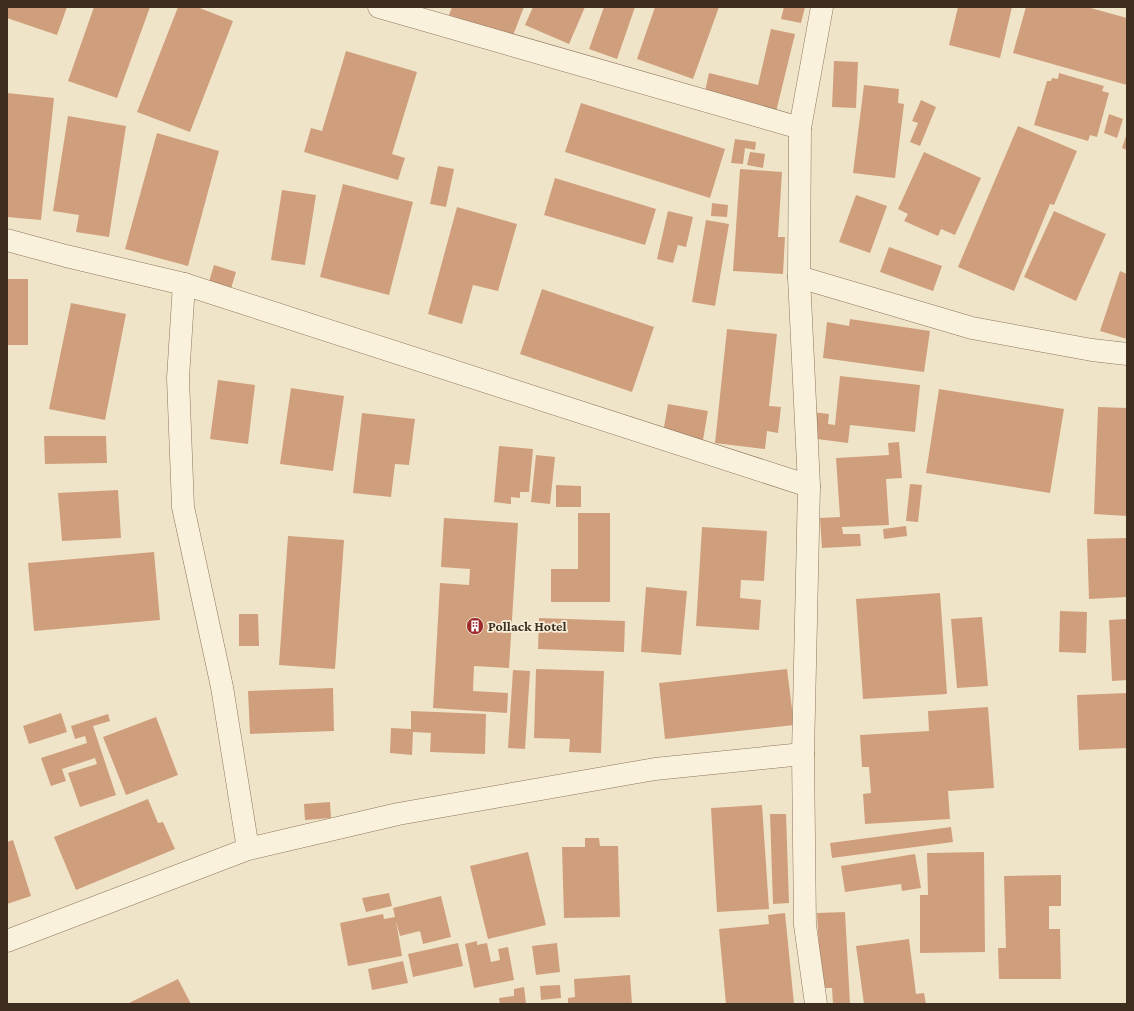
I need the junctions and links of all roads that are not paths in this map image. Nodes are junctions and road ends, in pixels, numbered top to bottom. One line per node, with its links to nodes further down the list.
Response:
1 (379, 7): 3 (street)
2 (822, 7): 3 (street)
3 (800, 128): 5 (street)
4 (7, 240): 6 (street)
5 (799, 277): 7 (street); 8 (street)
6 (184, 284): 8 (street); 10 (street)
7 (1127, 354)
8 (809, 486): 9 (street)
9 (803, 754): 10 (street); 12 (street)
10 (248, 849): 11 (street)
11 (7, 941)
12 (816, 1004)

